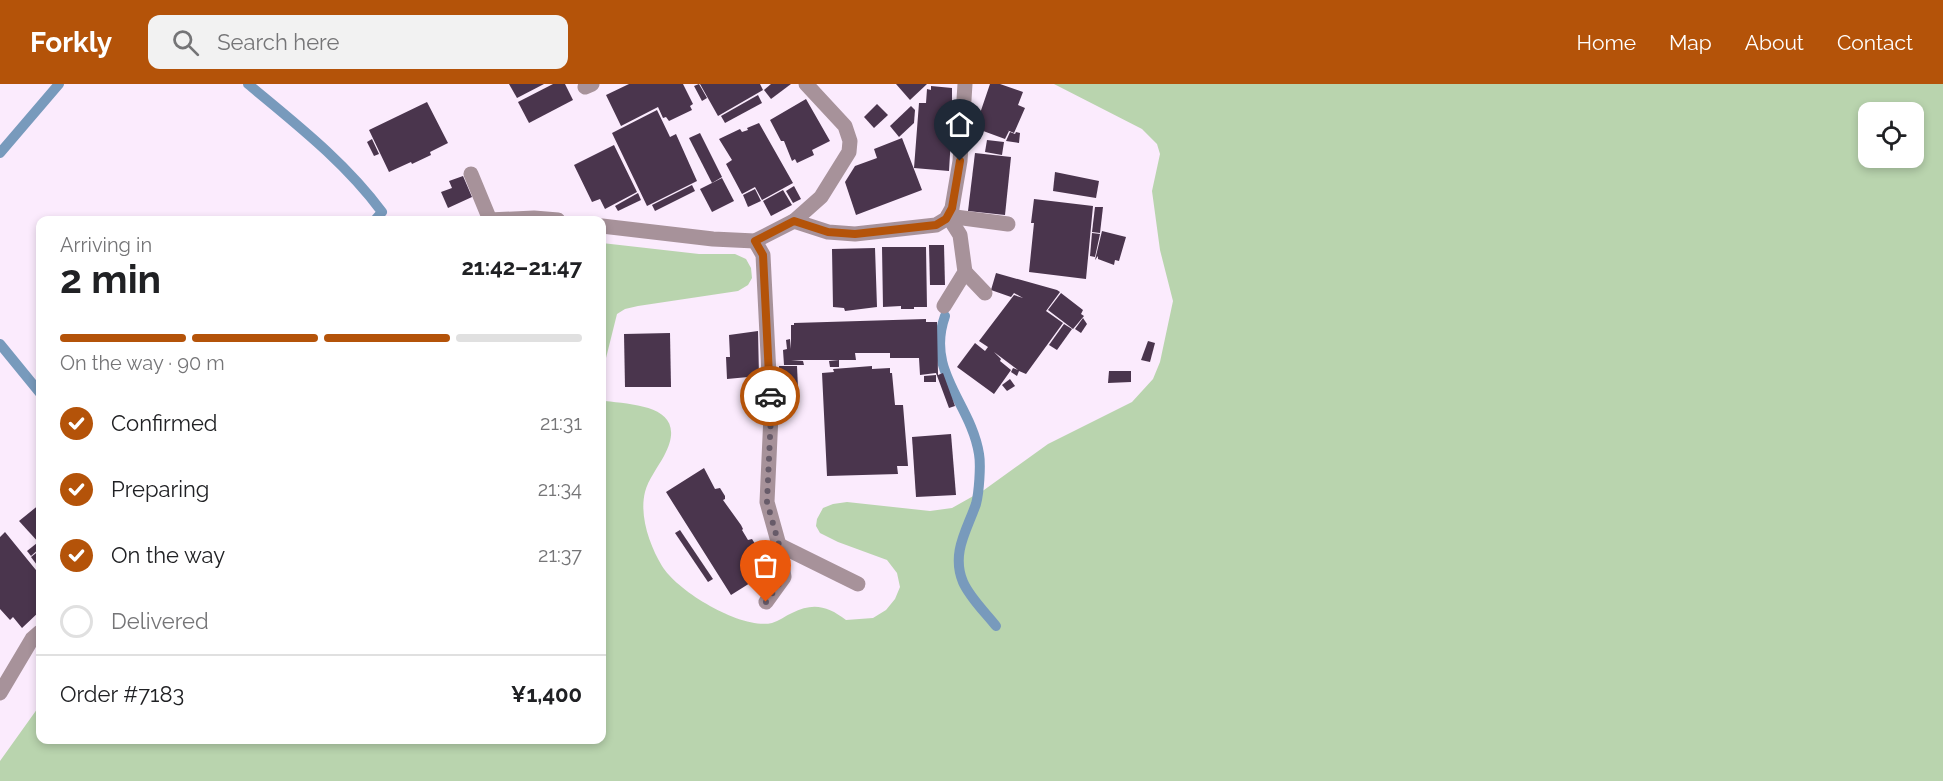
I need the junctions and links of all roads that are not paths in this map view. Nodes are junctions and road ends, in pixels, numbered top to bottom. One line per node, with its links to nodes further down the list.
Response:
1 (806, 84): 6 (street)
2 (965, 84): 5 (street)
3 (471, 174): 4 (street)
4 (487, 216)
5 (948, 216): 6 (street); 7 (street); 10 (street)
6 (794, 221): 9 (street)
7 (1008, 224)
8 (606, 226): 9 (street)
9 (755, 241): 13 (street)
10 (964, 272): 11 (street); 12 (street)
11 (986, 293)
12 (944, 306)
13 (779, 545): 14 (street); 15 (street)
14 (858, 584)
15 (766, 602)
16 (36, 636): 17 (street)
17 (0, 693)

